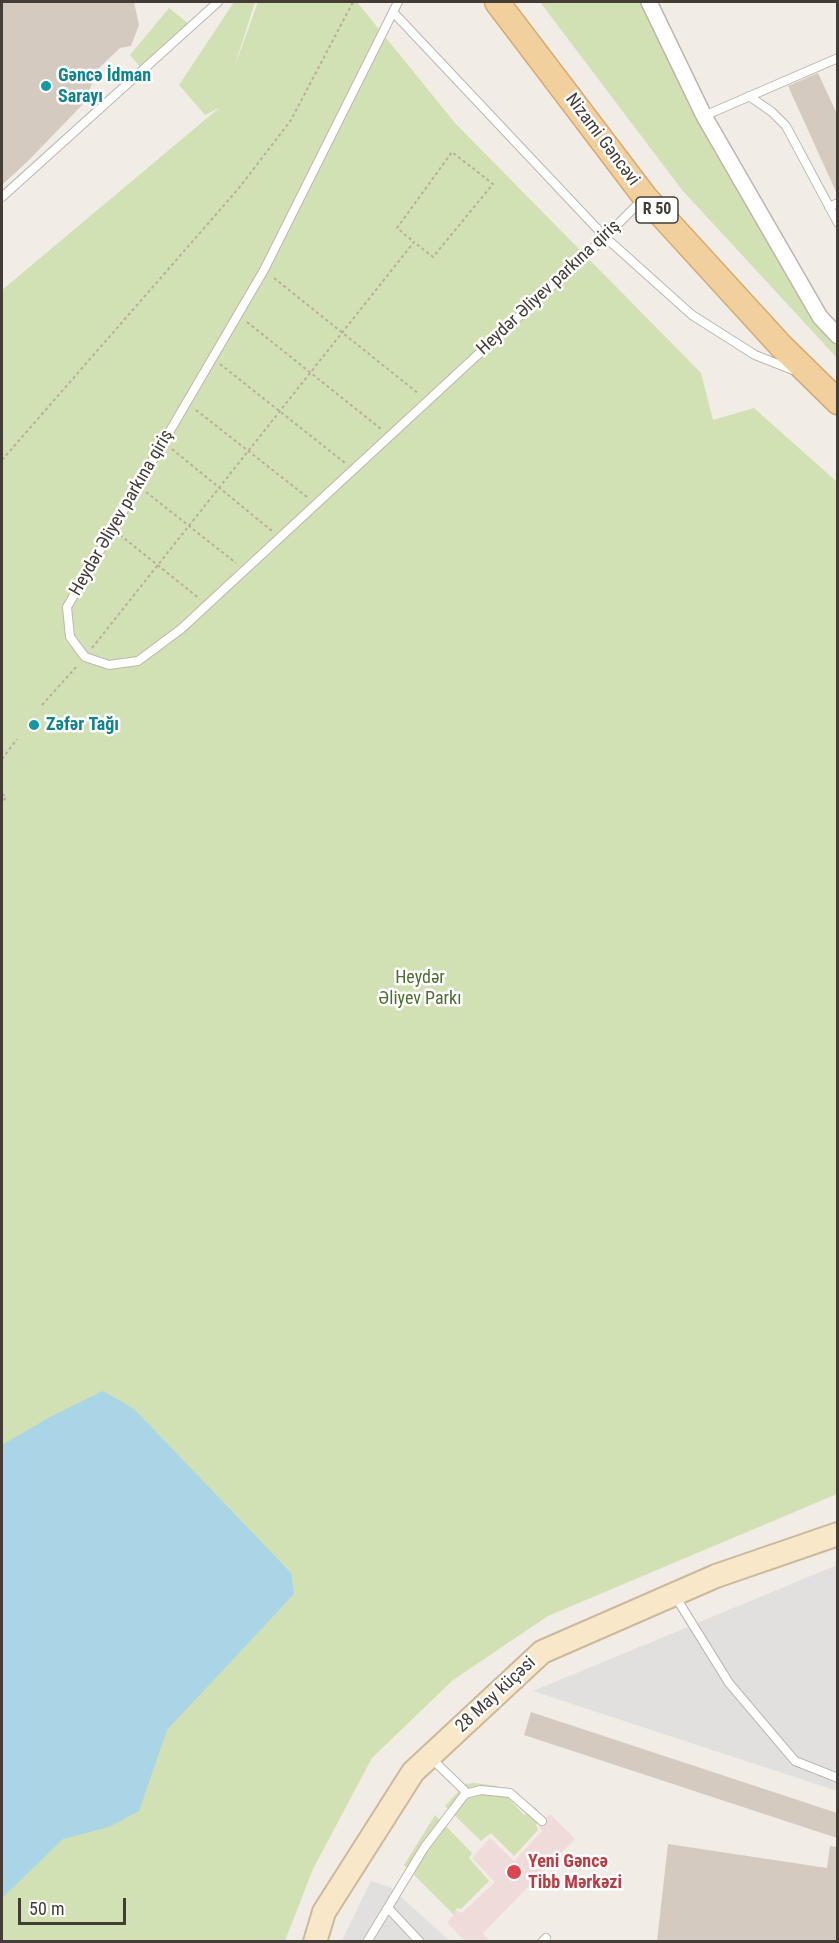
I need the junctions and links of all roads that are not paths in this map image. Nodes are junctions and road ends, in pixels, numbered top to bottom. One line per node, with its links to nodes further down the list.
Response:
1 (218, 2): 9 (lane)
2 (398, 2): 5 (lane, Heydər Əliyev parkına qiriş)
3 (497, 2): 10 (main road, Nizami Gəncəvi / R 50)
4 (649, 2): 8 (street)
5 (393, 12): 14 (lane); 14 (lane, Heydər Əliyev parkına qiriş)
6 (837, 58): 7 (lane)
7 (749, 96): 8 (lane); 12 (lane)
8 (704, 116): 15 (street)
9 (2, 197)
10 (645, 197): 14 (lane, Heydər Əliyev parkına qiriş); 16 (main road, Nizami Gəncəvi / R 50)
11 (837, 203): 12 (lane)
12 (829, 207): 13 (lane)
13 (837, 223)
14 (605, 237): 16 (lane)
15 (837, 336)
16 (813, 378): 17 (main road, Nizami Gəncəvi / R 50)
17 (837, 402)
18 (837, 1534): 19 (main road, 28 May küçəsi)
19 (674, 1595): 20 (main road, 28 May küçəsi); 21 (lane)
20 (430, 1757): 22 (lane); 25 (main road, 28 May küçəsi)
21 (837, 1778)
22 (465, 1794): 23 (lane); 24 (lane)
23 (542, 1821)
24 (388, 1909): 26 (lane); 27 (lane)
25 (315, 1941)
26 (367, 1941)
27 (420, 1941)

